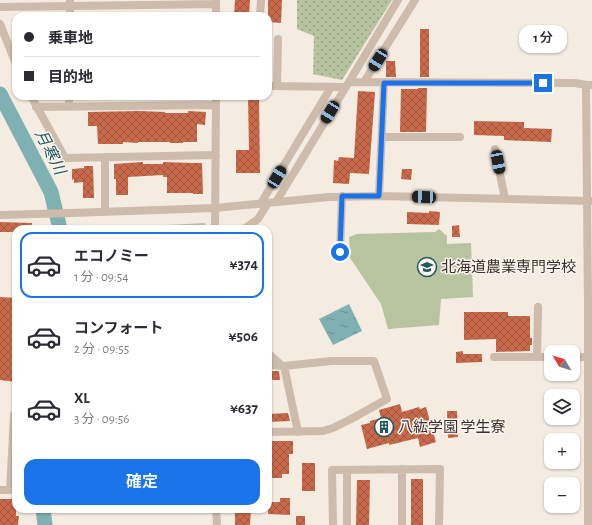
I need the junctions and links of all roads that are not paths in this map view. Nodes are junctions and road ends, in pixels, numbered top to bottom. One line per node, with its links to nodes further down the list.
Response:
1 (260, 0): 7 (street)
2 (415, 0): 8 (street)
3 (216, 2): 4 (street)
4 (70, 3): 6 (street)
5 (396, 3): 8 (street); 14 (street)
6 (0, 6)
7 (260, 12)
8 (406, 14): 12 (street)
9 (0, 24): 11 (street)
10 (278, 39): 17 (street)
11 (12, 54)
12 (364, 82): 13 (street); 14 (street)
13 (384, 83): 15 (street); 26 (street)
14 (347, 85): 18 (street); 34 (street)
15 (589, 85): 33 (street)
16 (272, 86): 17 (street)
17 (277, 86): 18 (street)
18 (331, 87): 34 (street)
19 (33, 100): 24 (street)
20 (69, 100): 23 (street)
21 (216, 100): 22 (street)
22 (216, 105): 23 (street); 28 (street)
23 (69, 106): 24 (street)
24 (36, 107): 29 (street)
25 (460, 137): 26 (street)
26 (382, 138): 31 (street)
27 (495, 149): 32 (street)
28 (216, 155): 29 (street); 35 (street)
29 (104, 157): 36 (street)
30 (342, 196): 31 (street); 34 (street); 40 (street)
31 (379, 196): 32 (street)
32 (505, 199): 33 (street)
33 (590, 202): 42 (street)
34 (269, 203): 35 (street); 39 (street)
35 (215, 208): 36 (street); 38 (street)
36 (105, 212): 37 (street)
37 (0, 215)
38 (215, 225)
39 (250, 225)
40 (340, 252)
41 (538, 307): 45 (street)
42 (589, 352): 52 (street)
43 (272, 357): 48 (street)
44 (494, 357): 45 (street)
45 (537, 357): 46 (street)
46 (544, 357)
47 (272, 365): 48 (street)
48 (282, 366): 50 (street); 50 (street)
49 (272, 432): 50 (street)
50 (298, 432)
51 (12, 452): 55 (street)
52 (590, 455): 62 (street)
53 (402, 469): 54 (street); 60 (street); 61 (street)
54 (348, 470): 58 (street); 59 (street)
55 (0, 490)
56 (216, 513): 57 (street)
57 (216, 525)
58 (333, 525)
59 (347, 525)
60 (402, 525)
61 (439, 525)
62 (588, 525)

